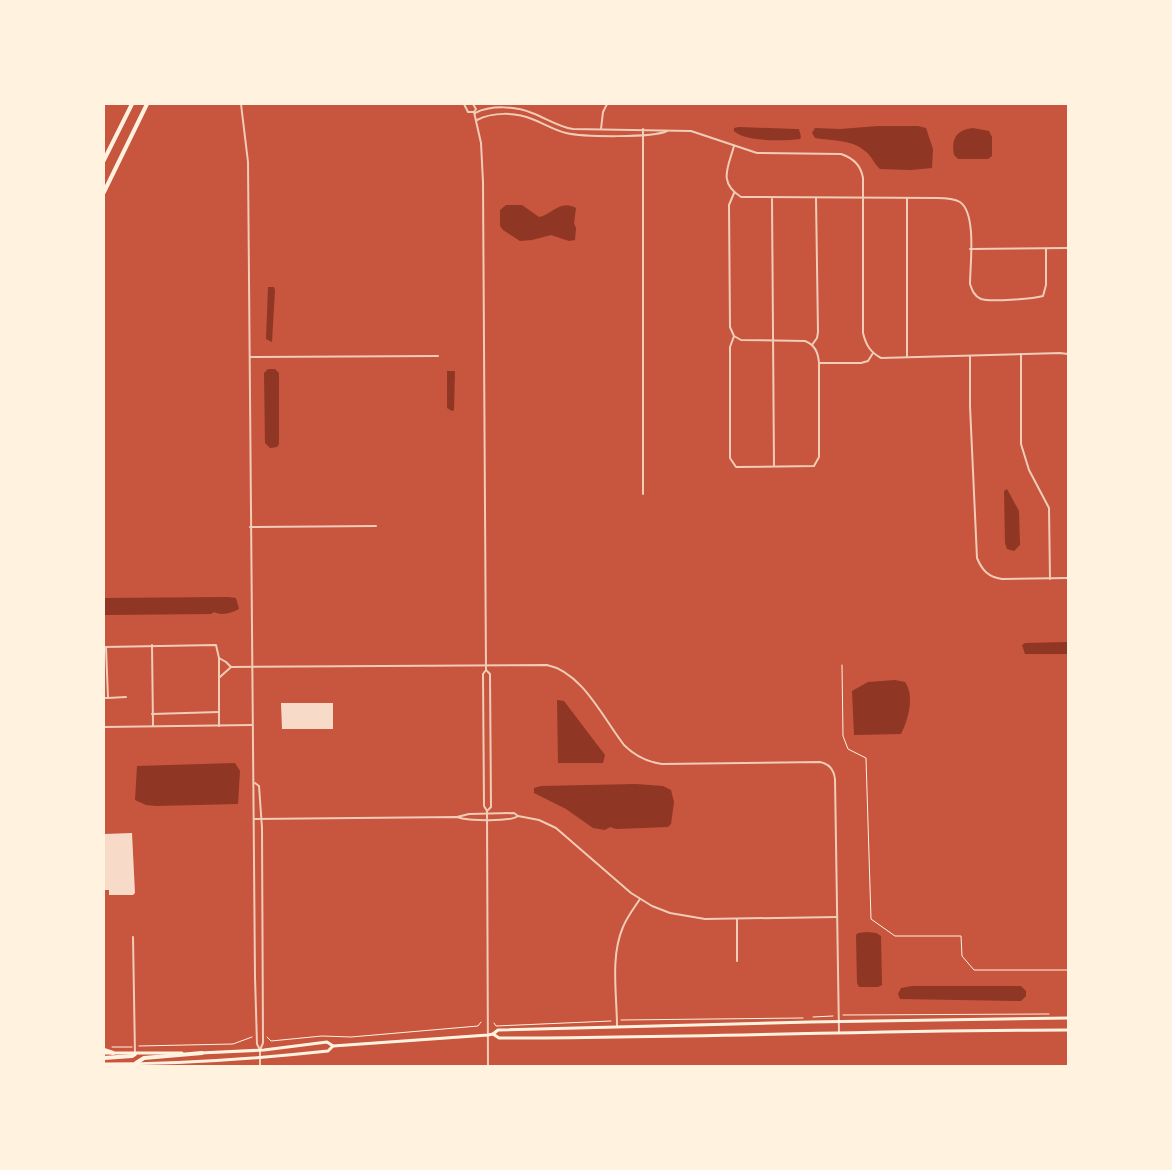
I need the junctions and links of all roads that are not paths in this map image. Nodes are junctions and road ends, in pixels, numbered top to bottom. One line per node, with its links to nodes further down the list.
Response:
1 (132, 104): 14 (highway)
2 (147, 104): 15 (highway)
3 (241, 104): 32 (street)
4 (464, 104): 7 (street)
5 (473, 104): 7 (street)
6 (607, 104): 9 (street)
7 (475, 113): 8 (street); 9 (street)
8 (477, 120): 12 (street); 46 (street)
9 (601, 129): 10 (street)
10 (643, 129): 11 (street); 12 (street)
11 (668, 131): 12 (street); 13 (street)
12 (643, 134): 36 (street)
13 (735, 145): 16 (street); 17 (street)
14 (104, 160)
15 (104, 192)
16 (734, 193): 20 (street); 24 (street)
17 (863, 197): 18 (street); 19 (street); 27 (street)
18 (816, 198): 20 (street); 26 (street)
19 (907, 198): 22 (street); 33 (street)
20 (772, 199): 25 (street)
21 (1068, 248): 23 (street)
22 (970, 249): 23 (street); 23 (street)
23 (1046, 249)
24 (734, 336): 25 (street); 35 (street)
25 (773, 341): 26 (street); 35 (street)
26 (812, 345): 34 (street)
27 (873, 353): 33 (street); 34 (street)
28 (1021, 354): 29 (street); 31 (street); 40 (street)
29 (1068, 354)
30 (438, 356): 32 (street)
31 (970, 356): 33 (street); 40 (street)
32 (250, 357): 38 (street)
33 (907, 358)
34 (819, 363): 35 (street)
35 (774, 466)
36 (643, 494)
37 (376, 526): 38 (street)
38 (250, 527): 45 (street)
39 (1068, 578): 40 (street)
40 (1050, 579)
41 (152, 645): 42 (street); 43 (street); 52 (street)
42 (105, 647): 50 (street)
43 (219, 658): 44 (street); 47 (street)
44 (231, 667): 45 (street); 47 (street)
45 (252, 668): 46 (street); 53 (street)
46 (486, 668): 58 (street); 58 (street); 65 (street)
47 (219, 677): 51 (street)
48 (126, 697): 50 (street)
49 (104, 698): 50 (street)
50 (108, 698)
51 (219, 712): 52 (street); 54 (street)
52 (152, 714): 56 (street)
53 (252, 725): 54 (street); 57 (street)
54 (219, 726): 56 (street)
55 (104, 727): 56 (street)
56 (153, 727)
57 (255, 783): 61 (street); 62 (street)
58 (487, 812): 59 (street); 60 (street); 63 (street)
59 (518, 816): 63 (street); 64 (street)
60 (457, 817): 62 (street); 63 (street)
61 (254, 819): 62 (street); 77 (street)
62 (261, 819): 77 (street)
63 (488, 819): 75 (street)
64 (640, 899): 66 (street); 71 (street)
65 (837, 916): 66 (street); 70 (street)
66 (737, 919): 68 (street)
67 (133, 937): 81 (street)
68 (737, 961)
69 (1068, 1018): 70 (main road)
70 (839, 1021): 71 (main road); 73 (street)
71 (617, 1027): 74 (main road)
72 (1068, 1030): 73 (main road)
73 (839, 1033): 74 (main road)
74 (493, 1034): 75 (main road)
75 (488, 1035): 76 (main road); 87 (street)
76 (333, 1046): 77 (main road); 83 (main road)
77 (260, 1050): 80 (main road); 83 (street)
78 (104, 1052): 79 (highway)
79 (113, 1053): 81 (main road)
80 (202, 1053): 81 (main road); 85 (highway)
81 (135, 1054): 82 (highway)
82 (104, 1058)
83 (260, 1058): 85 (main road); 86 (street)
84 (104, 1064): 85 (main road)
85 (136, 1065)
86 (260, 1066)
87 (488, 1066)

